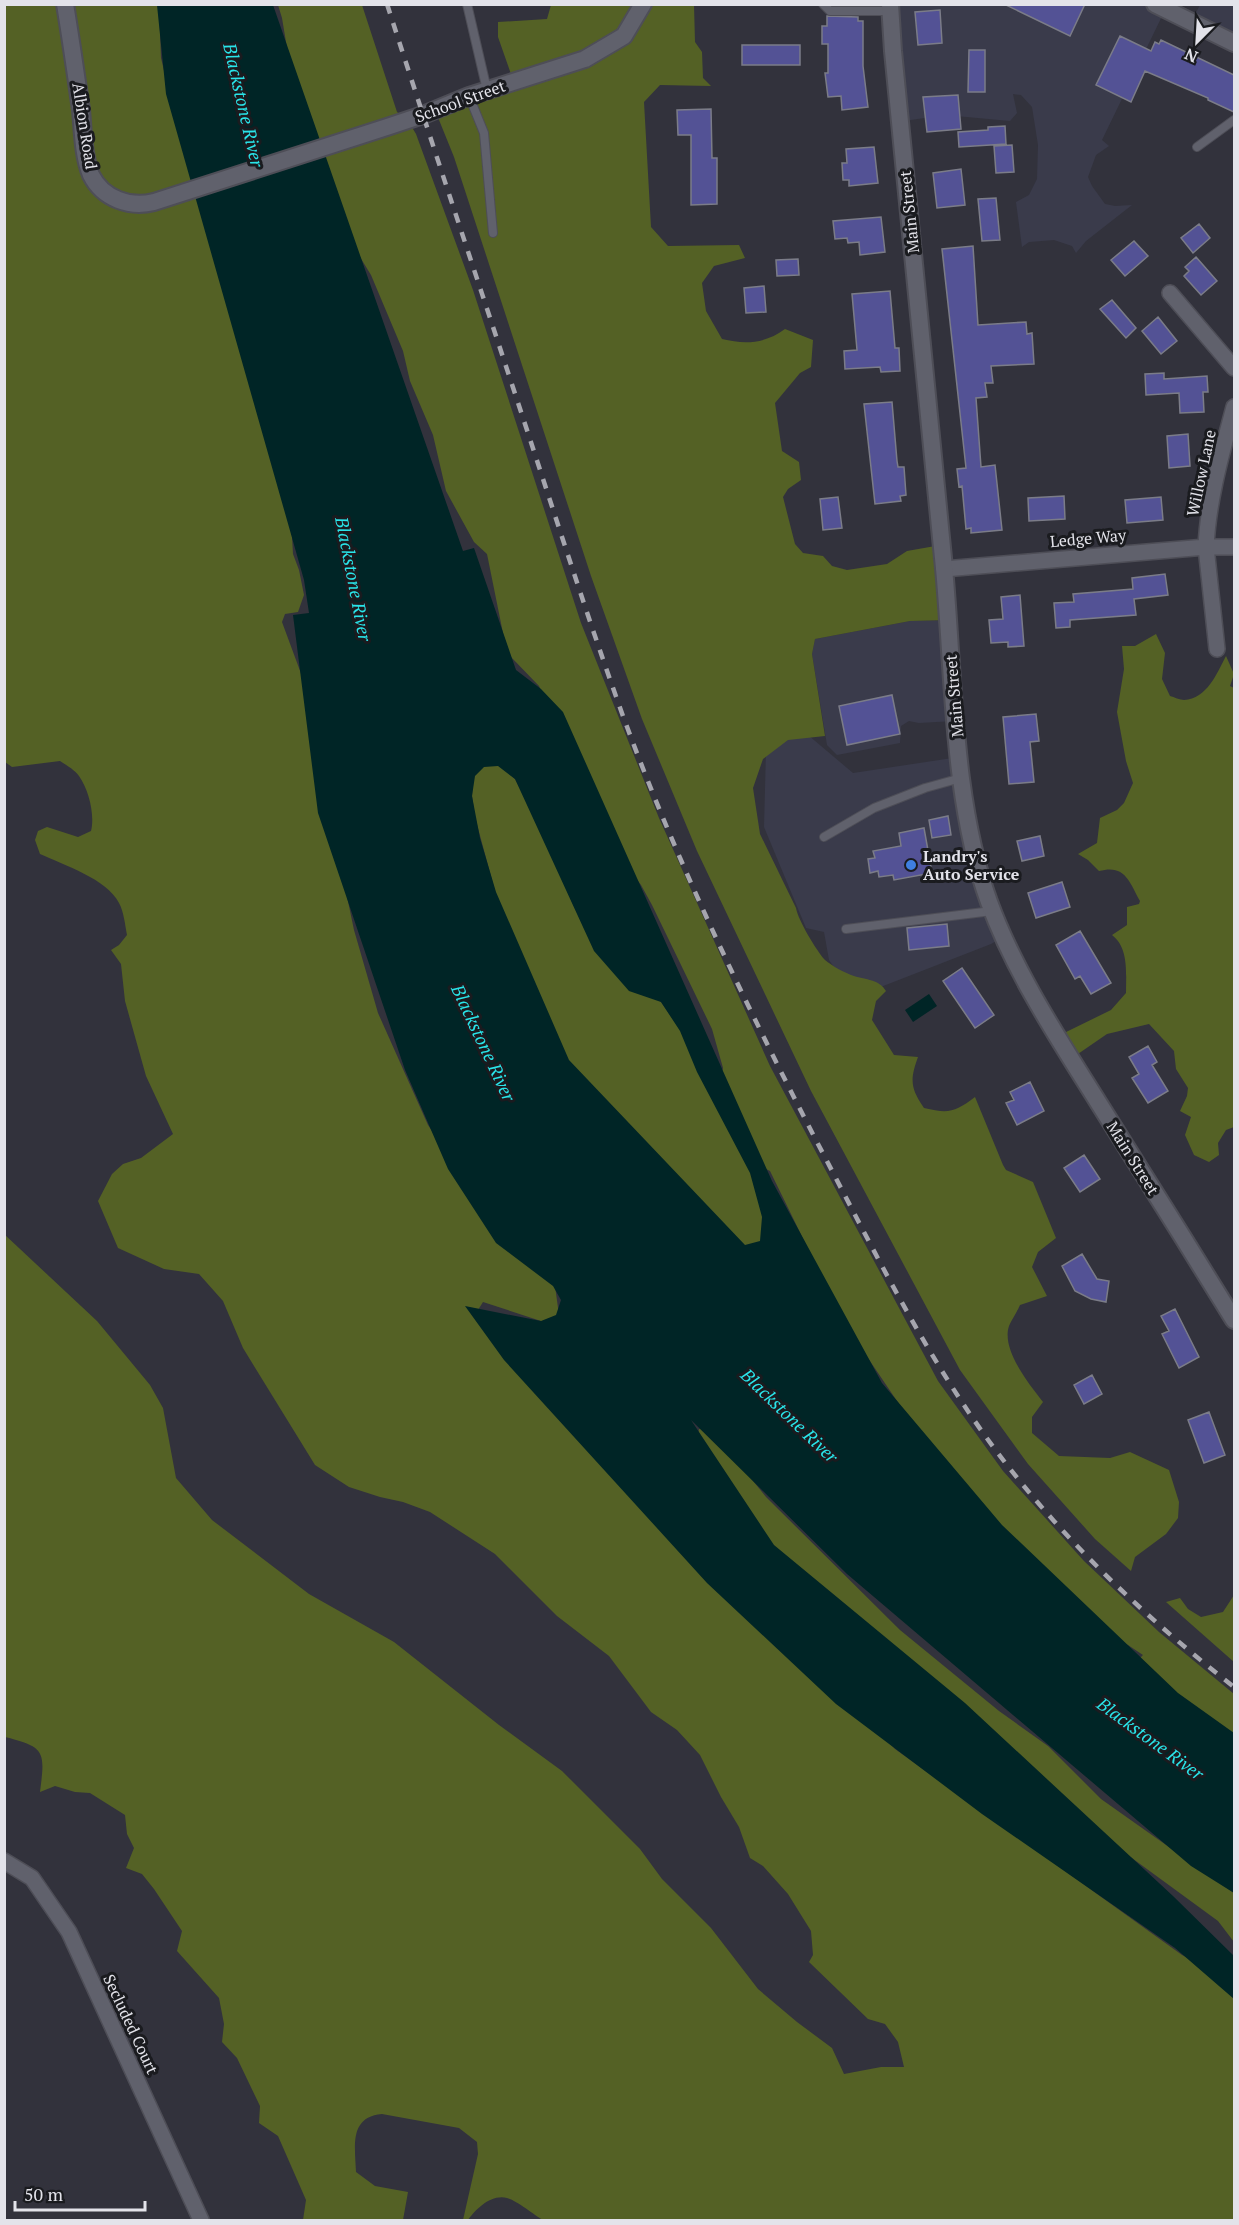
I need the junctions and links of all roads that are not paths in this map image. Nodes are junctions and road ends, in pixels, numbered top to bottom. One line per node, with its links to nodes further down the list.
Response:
1 (65, 4): 12 (street, Albion Road)
2 (467, 4): 8 (lane)
3 (643, 4): 8 (street, School Street)
4 (823, 4): 6 (lane)
5 (1155, 4): 7 (street)
6 (890, 8): 19 (street, Main Street)
7 (1234, 43)
8 (487, 90): 9 (street, School Street)
9 (469, 96): 12 (street, School Street); 13 (lane)
10 (1234, 120): 11 (lane)
11 (1197, 147)
12 (256, 168)
13 (493, 233)
14 (1170, 293): 15 (street)
15 (1234, 368)
16 (1234, 407): 17 (street, Willow Lane)
17 (1206, 547): 18 (street, Ledge Way); 19 (street, Ledge Way); 20 (street, Willow Lane)
18 (1234, 547)
19 (944, 569): 21 (street, Main Street)
20 (1217, 649)
21 (962, 777): 22 (lane); 23 (street, Main Street)
22 (824, 837)
23 (992, 911): 24 (lane); 25 (street, Main Street)
24 (846, 929)
25 (1234, 1320)
26 (4, 1861): 27 (street, Secluded Court)
27 (201, 2220)

